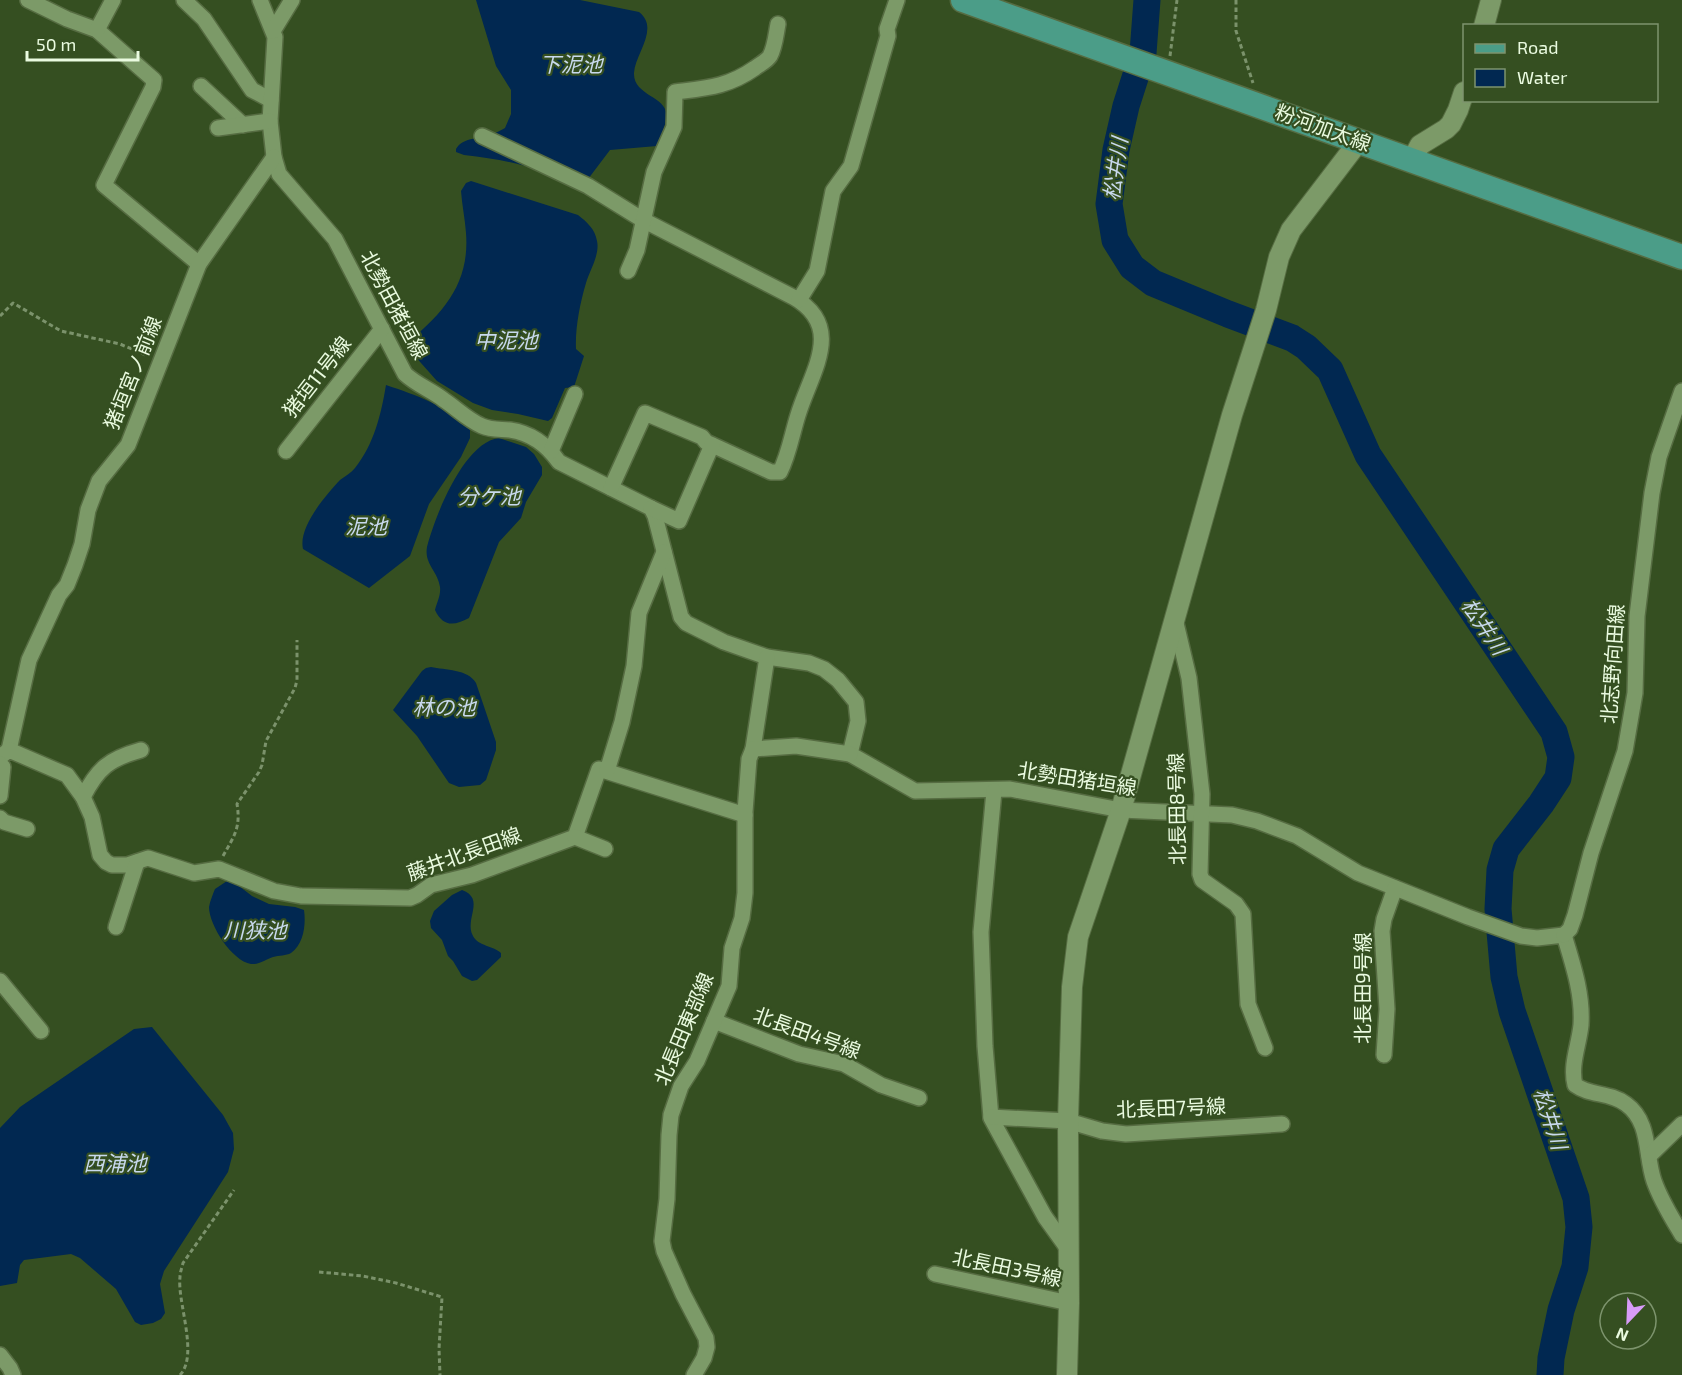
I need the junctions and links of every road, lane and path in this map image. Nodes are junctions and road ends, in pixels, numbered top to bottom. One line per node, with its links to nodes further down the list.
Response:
1 (28, 0): 13 (street)
2 (113, 0): 13 (street)
3 (184, 0): 18 (street)
4 (260, 0): 14 (street, 北勢田猪垣線)
5 (292, 0): 14 (street)
6 (897, 0): 31 (street)
7 (963, 0): 15 (main road, 粉河加太線)
8 (1177, 0): 15 (path)
9 (1236, 0): 19 (path)
10 (1491, 0): 12 (street)
11 (778, 24): 27 (street)
12 (1485, 24)
13 (97, 30): 29 (street)
14 (273, 31): 18 (street, 北勢田猪垣線)
15 (1162, 70): 19 (main road, 粉河加太線)
16 (201, 86): 21 (street)
17 (1463, 95): 26 (street)
18 (271, 100): 20 (street, 北勢田猪垣線)
19 (1259, 105): 24 (main road, 粉河加太線)
20 (270, 121): 21 (street); 25 (street, 北勢田猪垣線)
21 (243, 125): 22 (street)
22 (218, 128)
23 (482, 136): 27 (street)
24 (1359, 141): 26 (main road, 粉河加太線); 43 (street)
25 (274, 157): 29 (street, 猪垣宮ノ前線); 33 (street, 北勢田猪垣線)
26 (1412, 160): 28 (main road, 粉河加太線)
27 (643, 220): 30 (street); 31 (street)
28 (1682, 257)
29 (199, 264): 34 (street, 猪垣宮ノ前線)
30 (628, 271)
31 (799, 300): 37 (street)
32 (0, 316): 34 (path)
33 (382, 329): 38 (street, 猪垣11号線); 39 (street, 北勢田猪垣線)
34 (161, 361): 48 (street, 猪垣宮ノ前線)
35 (1682, 391): 66 (street, 北志野向田線)
36 (576, 394): 39 (street)
37 (712, 445): 40 (street); 41 (street, 北勢田猪垣線)
38 (286, 451)
39 (551, 451): 40 (street, 北勢田猪垣線)
40 (611, 488): 41 (street, 北勢田猪垣線)
41 (651, 508): 42 (street)
42 (664, 552): 45 (street); 51 (street)
43 (1175, 619): 55 (street); 56 (street, 北長田8号線)
44 (297, 640): 63 (path)
45 (766, 657): 46 (street, 北長田東部線); 49 (street)
46 (753, 749): 49 (street); 57 (street, 北長田東部線)
47 (141, 750): 54 (street)
48 (4, 754): 54 (street, 藤井北長田線)
49 (850, 754): 52 (street, 北勢田猪垣線)
50 (0, 764): 53 (street)
51 (607, 771): 57 (street); 60 (street)
52 (994, 791): 55 (street, 北勢田猪垣線); 73 (street)
53 (0, 796)
54 (83, 797): 62 (street, 藤井北長田線)
55 (1121, 810): 56 (street, 北勢田猪垣線); 74 (street)
56 (1202, 813): 64 (street, 北勢田猪垣線); 70 (street, 北長田8号線)
57 (745, 815): 68 (street, 北長田東部線)
58 (0, 818): 59 (street)
59 (27, 829)
60 (575, 837): 61 (street); 63 (street, 藤井北長田線)
61 (605, 849)
62 (137, 862): 63 (street, 藤井北長田線); 65 (street)
63 (214, 870)
64 (1395, 888): 66 (street, 北勢田猪垣線); 71 (street, 北長田9号線)
65 (116, 927)
66 (1564, 935): 77 (street)
67 (0, 981): 69 (street)
68 (714, 1021): 72 (street, 北長田4号線); 88 (street, 北長田東部線)
69 (41, 1031)
70 (1265, 1048)
71 (1384, 1055)
72 (919, 1098)
73 (991, 1117): 74 (street, 北長田7号線); 80 (street)
74 (1068, 1121): 75 (street, 北長田7号線); 80 (street)
75 (1282, 1124)
76 (1682, 1124): 77 (street)
77 (1649, 1156): 79 (street)
78 (234, 1190): 86 (path)
79 (1682, 1235)
80 (1068, 1249): 83 (street)
81 (319, 1272): 87 (path)
82 (935, 1274): 83 (street, 北長田3号線)
83 (1069, 1303): 89 (street)
84 (0, 1355): 85 (street)
85 (13, 1375)
86 (180, 1375)
87 (440, 1375)
88 (694, 1375)
89 (1067, 1375)

